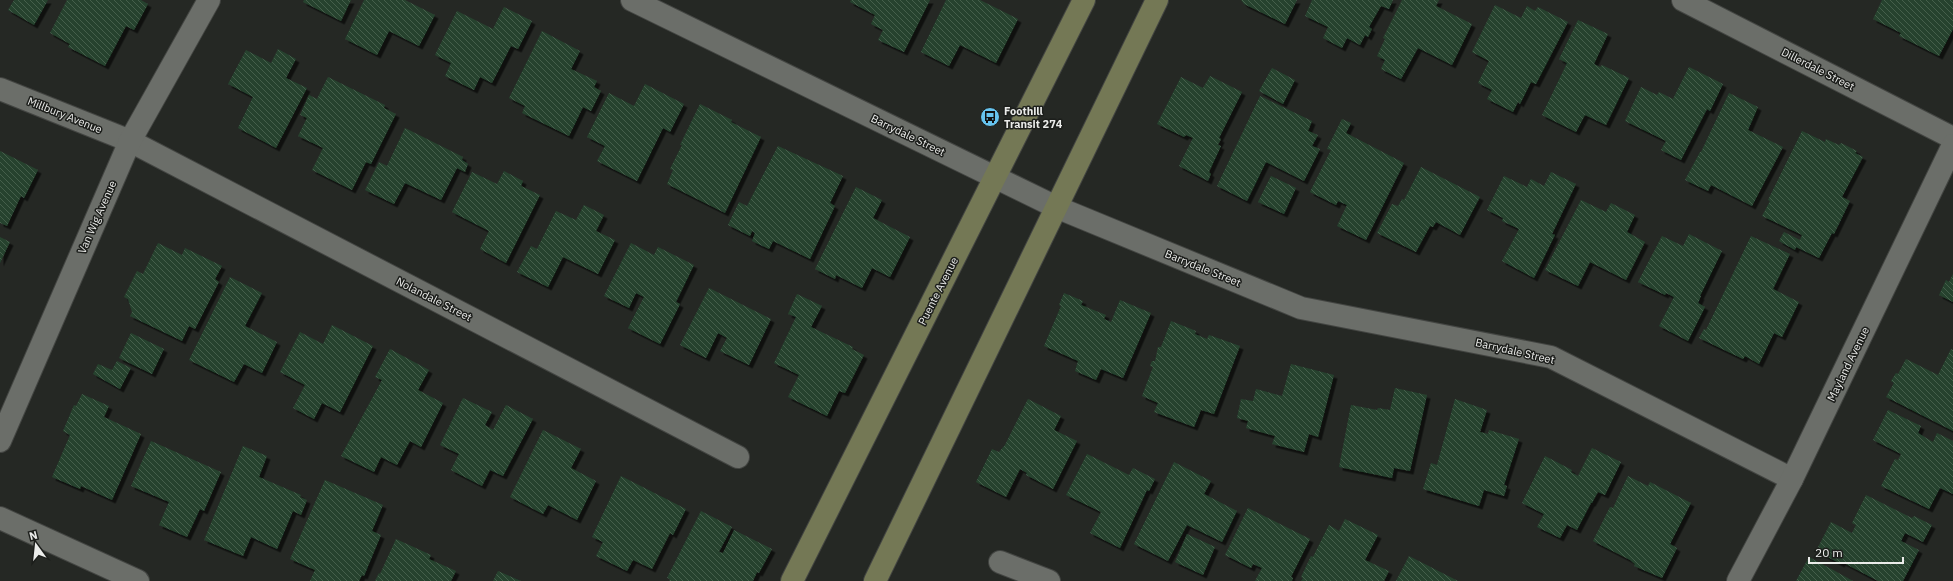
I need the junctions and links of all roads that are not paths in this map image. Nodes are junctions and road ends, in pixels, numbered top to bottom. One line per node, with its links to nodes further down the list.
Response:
1 (209, 0): 8 (street, Van Wig Avenue)
2 (632, 0): 10 (street, Barrydale Street)
3 (1084, 0): 10 (main road, Puente Avenue)
4 (1157, 0): 11 (main road)
5 (1683, 0): 7 (street, Dillerdale Street)
6 (0, 89): 8 (street, Millbury Avenue)
7 (1953, 138)
8 (130, 141): 12 (street, Van Wig Avenue); 13 (street, Nolandale Street)
9 (1953, 145): 14 (street, Mayland Avenue)
10 (996, 177): 11 (street, Barrydale Street); 18 (main road, Puente Avenue)
11 (1056, 207): 14 (street, Barrydale Street); 19 (main road)
12 (0, 441)
13 (738, 457)
14 (1792, 479): 21 (street, Mayland Avenue)
15 (0, 518): 17 (street)
16 (1000, 562): 20 (street)
17 (138, 581)
18 (792, 581)
19 (875, 581)
20 (1049, 581)
21 (1738, 581)

